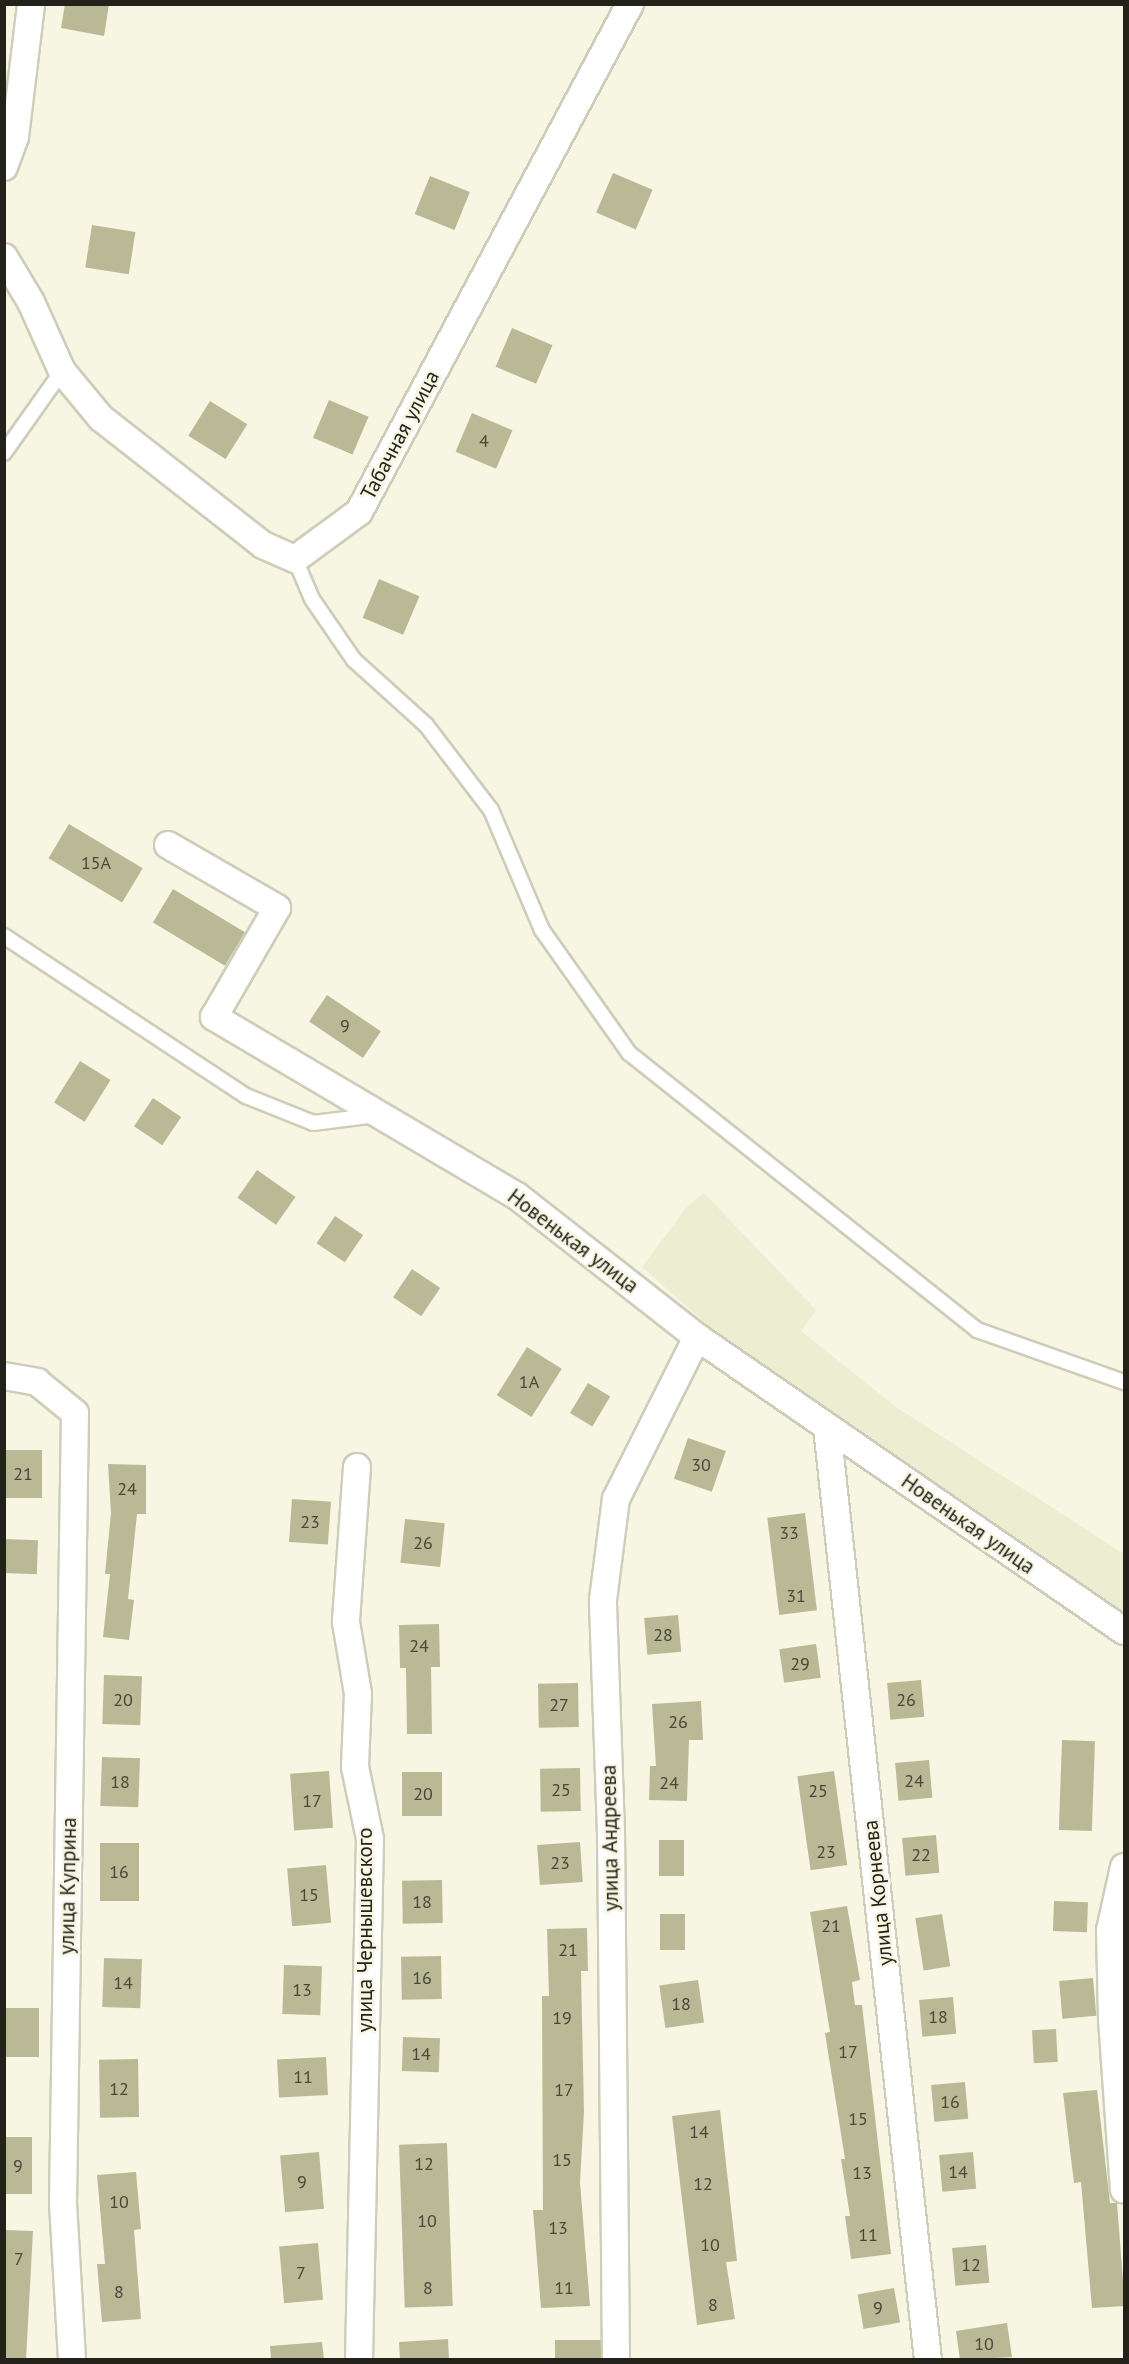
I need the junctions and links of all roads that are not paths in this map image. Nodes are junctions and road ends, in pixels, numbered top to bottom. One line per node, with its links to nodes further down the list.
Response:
1 (31, 4): 3 (street)
2 (630, 4): 7 (street, Табачная улица)
3 (4, 167)
4 (4, 257): 5 (street)
5 (62, 371): 6 (lane); 7 (street)
6 (4, 453)
7 (295, 559): 13 (lane)
8 (168, 845): 10 (street, Новенькая улица)
9 (4, 936): 10 (lane)
10 (380, 1115): 11 (street, Новенькая улица)
11 (697, 1337): 14 (street, Новенькая улица); 21 (street, улица Андреева)
12 (4, 1376): 19 (street, улица Куприна)
13 (1125, 1382)
14 (827, 1426): 16 (street, Новенькая улица); 22 (street, улица Корнеева)
15 (357, 1467): 20 (street, улица Чернышевского)
16 (1125, 1631)
17 (1125, 1867): 18 (street)
18 (1125, 2190)
19 (72, 2360)
20 (359, 2360)
21 (616, 2360)
22 (928, 2360)

